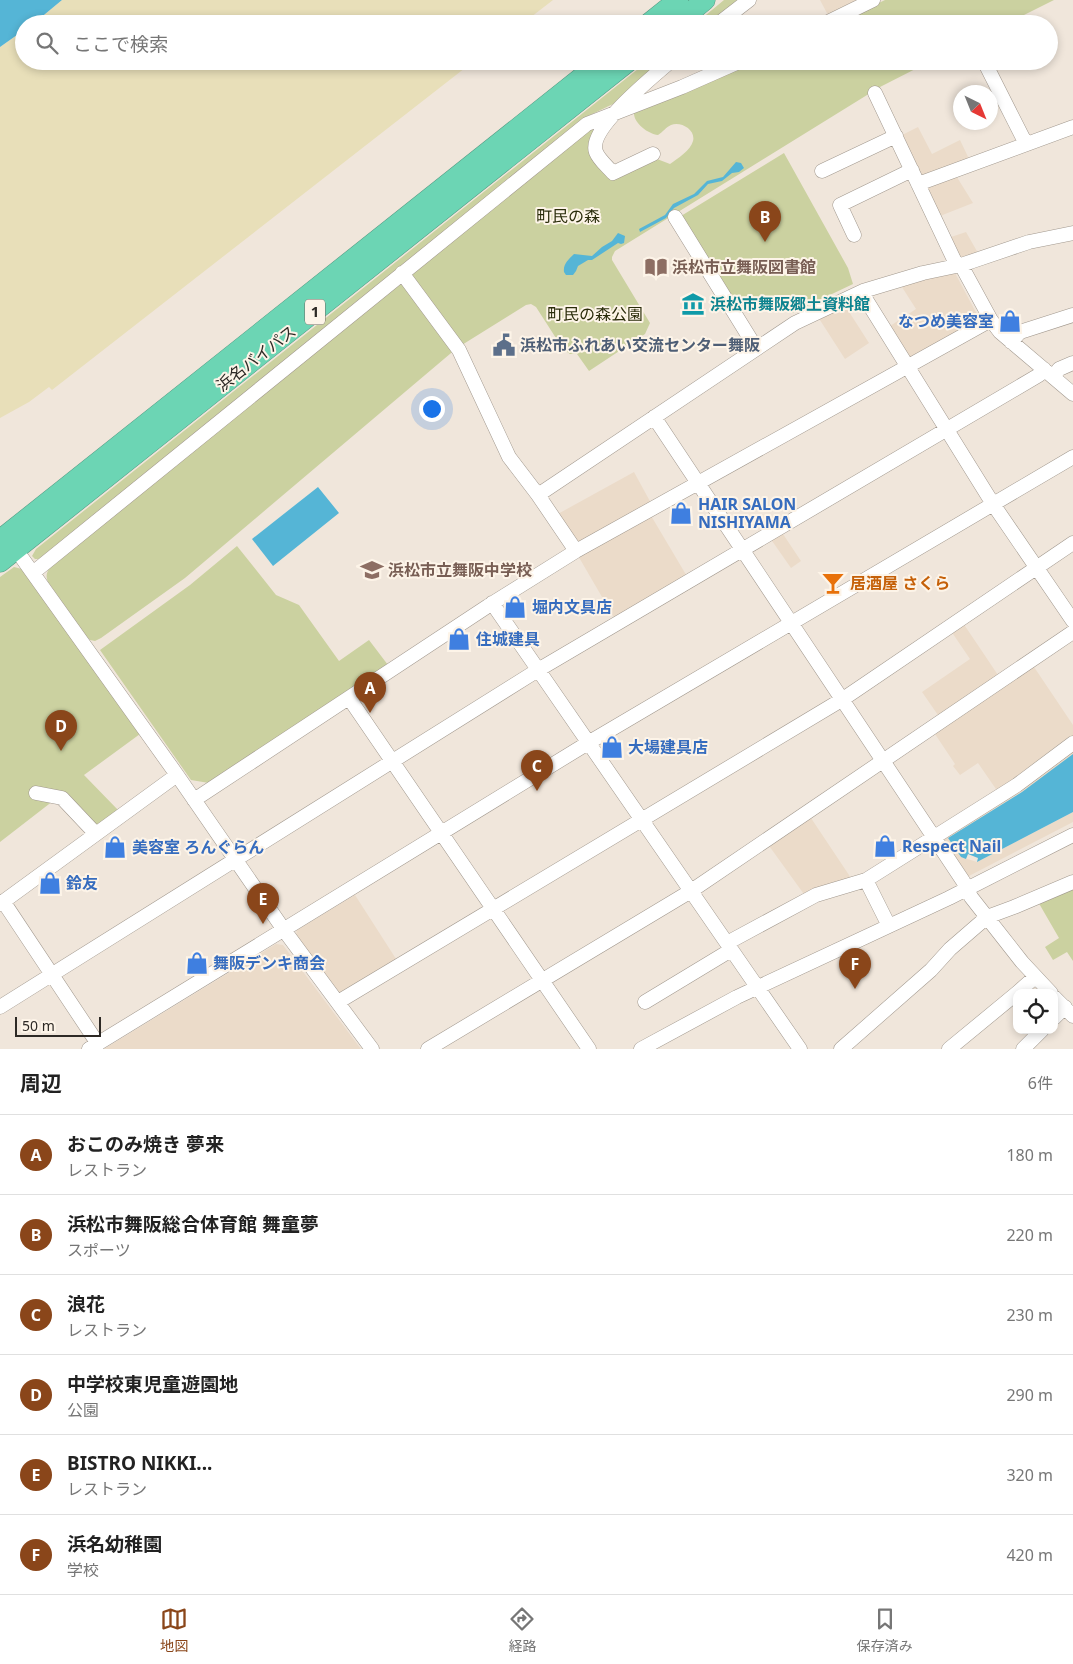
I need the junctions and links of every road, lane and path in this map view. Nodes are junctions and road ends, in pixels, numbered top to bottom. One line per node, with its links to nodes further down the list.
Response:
1 (678, 0): 5 (highway)
2 (705, 0): 6 (highway)
3 (750, 0): 7 (street)
4 (874, 0): 8 (street)
5 (659, 15)
6 (687, 15)
7 (730, 15)
8 (843, 15)
9 (591, 70): 43 (highway, 浜名バイパス / 1)
10 (618, 70): 48 (highway, 浜名バイパス / 1)
11 (661, 70): 15 (street)
12 (721, 70): 15 (street)
13 (989, 70): 18 (street)
14 (875, 93): 17 (street)
15 (614, 113): 19 (street); 27 (street)
16 (1073, 127): 18 (street)
17 (896, 136): 20 (street); 21 (street)
18 (1026, 144): 22 (street)
19 (653, 154)
20 (912, 170): 22 (street); 25 (street)
21 (822, 171)
22 (918, 184): 26 (street)
23 (675, 217): 32 (street)
24 (1073, 233): 26 (street)
25 (854, 235)
26 (959, 265): 28 (street); 30 (street)
27 (402, 273): 41 (street); 50 (street)
28 (863, 291): 32 (street); 34 (street)
29 (1073, 315): 31 (street)
30 (991, 320): 31 (street); 34 (street)
31 (1011, 342): 35 (street)
32 (756, 348): 37 (street)
33 (1073, 363): 35 (street)
34 (908, 367): 38 (street); 40 (street)
35 (1048, 373): 36 (street); 38 (street)
36 (1073, 394)
37 (654, 416): 40 (street); 41 (street)
38 (947, 430): 42 (street); 45 (street)
39 (1073, 457): 42 (street)
40 (698, 483): 45 (street); 46 (street)
41 (538, 495): 46 (street)
42 (993, 504): 49 (street); 53 (street)
43 (0, 540)
44 (1073, 543): 49 (street)
45 (743, 550): 53 (street); 55 (street)
46 (576, 551): 51 (street)
47 (22, 558): 50 (street)
48 (0, 562)
49 (1036, 568): 52 (street); 57 (street)
50 (34, 572): 62 (street)
51 (492, 603): 55 (street); 56 (street)
52 (1073, 621)
53 (792, 623): 57 (street); 59 (street)
54 (1073, 632): 60 (street)
55 (538, 670): 59 (street); 61 (street)
56 (349, 698): 61 (street); 64 (street)
57 (843, 699): 60 (street); 65 (street)
58 (1073, 742): 69 (street)
59 (588, 743): 65 (street); 66 (street)
60 (884, 760): 69 (street); 74 (street)
61 (392, 762): 66 (street); 70 (street)
62 (177, 775): 64 (street); 67 (street)
63 (36, 793): 67 (street)
64 (194, 800): 70 (street)
65 (642, 820): 74 (street); 76 (street)
66 (442, 833): 76 (street); 79 (street)
67 (96, 834): 75 (street)
68 (1073, 835): 73 (street)
69 (934, 836): 71 (street); 73 (street)
70 (236, 861): 79 (street); 81 (street)
71 (866, 880): 78 (street); 80 (street)
72 (1073, 882): 77 (street)
73 (967, 889): 77 (street); 78 (street)
74 (691, 891): 80 (street); 83 (street)
75 (2, 902): 81 (street)
76 (493, 909): 83 (street); 89 (street)
77 (987, 917): 82 (street); 100 (street)
78 (889, 926): 84 (street)
79 (284, 930): 89 (street); 94 (street)
80 (729, 946): 84 (street); 90 (street)
81 (52, 975): 91 (street); 94 (street)
82 (1036, 977): 85 (street); 86 (street)
83 (542, 980): 96 (street); 97 (street)
84 (757, 987): 98 (street); 99 (street)
85 (1022, 989)
86 (1047, 989)
87 (1013, 996): 101 (street)
88 (1058, 1001): 92 (street)
89 (338, 1002): 95 (street)
90 (646, 1002)
91 (0, 1007)
92 (1069, 1012)
93 (1038, 1034): 102 (street)
94 (93, 1046)
95 (372, 1049)
96 (428, 1049)
97 (589, 1049)
98 (641, 1049)
99 (800, 1049)
100 (841, 1049)
101 (950, 1049)
102 (1023, 1049)

